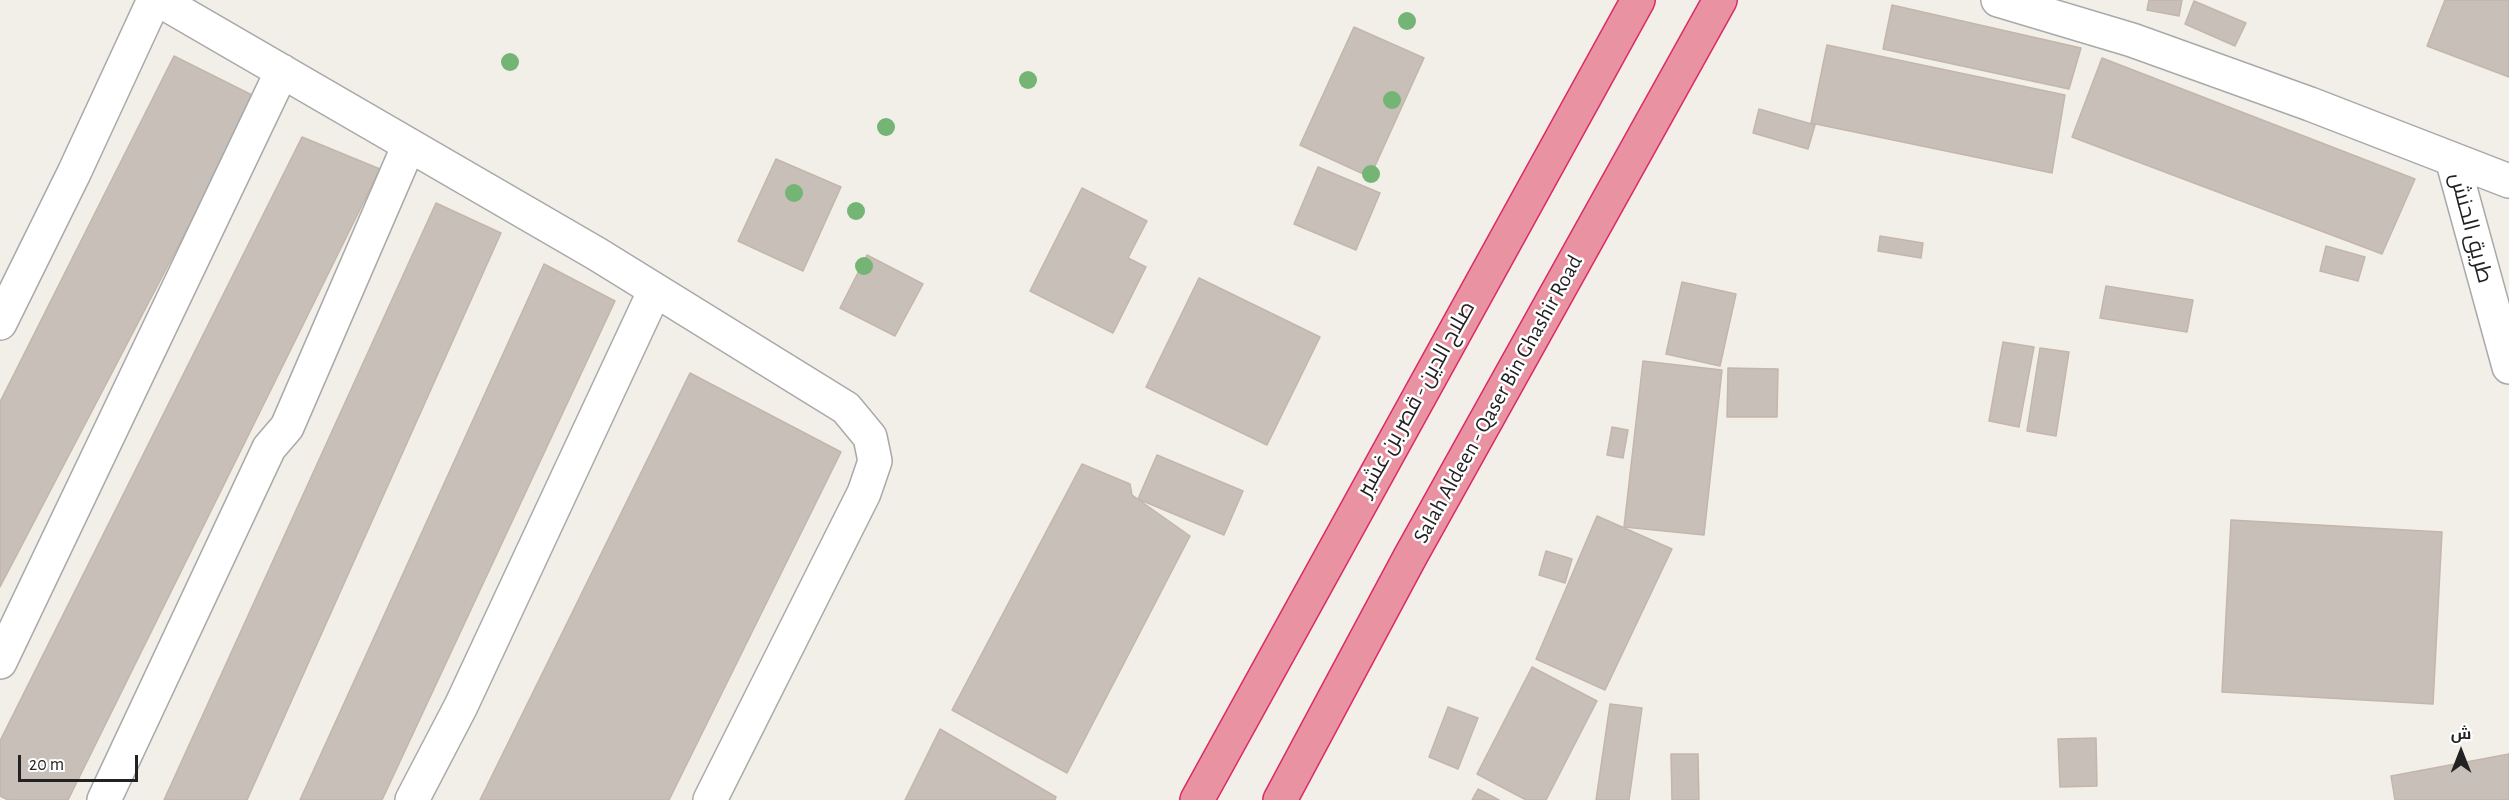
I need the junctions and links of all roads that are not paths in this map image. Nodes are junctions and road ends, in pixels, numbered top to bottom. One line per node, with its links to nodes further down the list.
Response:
1 (154, 0): 11 (street)
2 (159, 0): 6 (street)
3 (1638, 0): 17 (highway, صلاح الدين - قصر بن غشير)
4 (1720, 0): 18 (highway, Salah Aldeen - Qaser Bin Ghashir Road)
5 (1998, 0): 8 (street)
6 (282, 71): 7 (street); 13 (street)
7 (409, 145): 10 (street); 14 (street)
8 (2452, 159): 9 (street); 12 (street, طريق الحنش)
9 (2509, 181)
10 (656, 290): 15 (street); 16 (street)
11 (0, 323)
12 (2509, 367)
13 (0, 662)
14 (104, 800)
15 (412, 800)
16 (710, 800)
17 (1197, 800)
18 (1280, 800)

